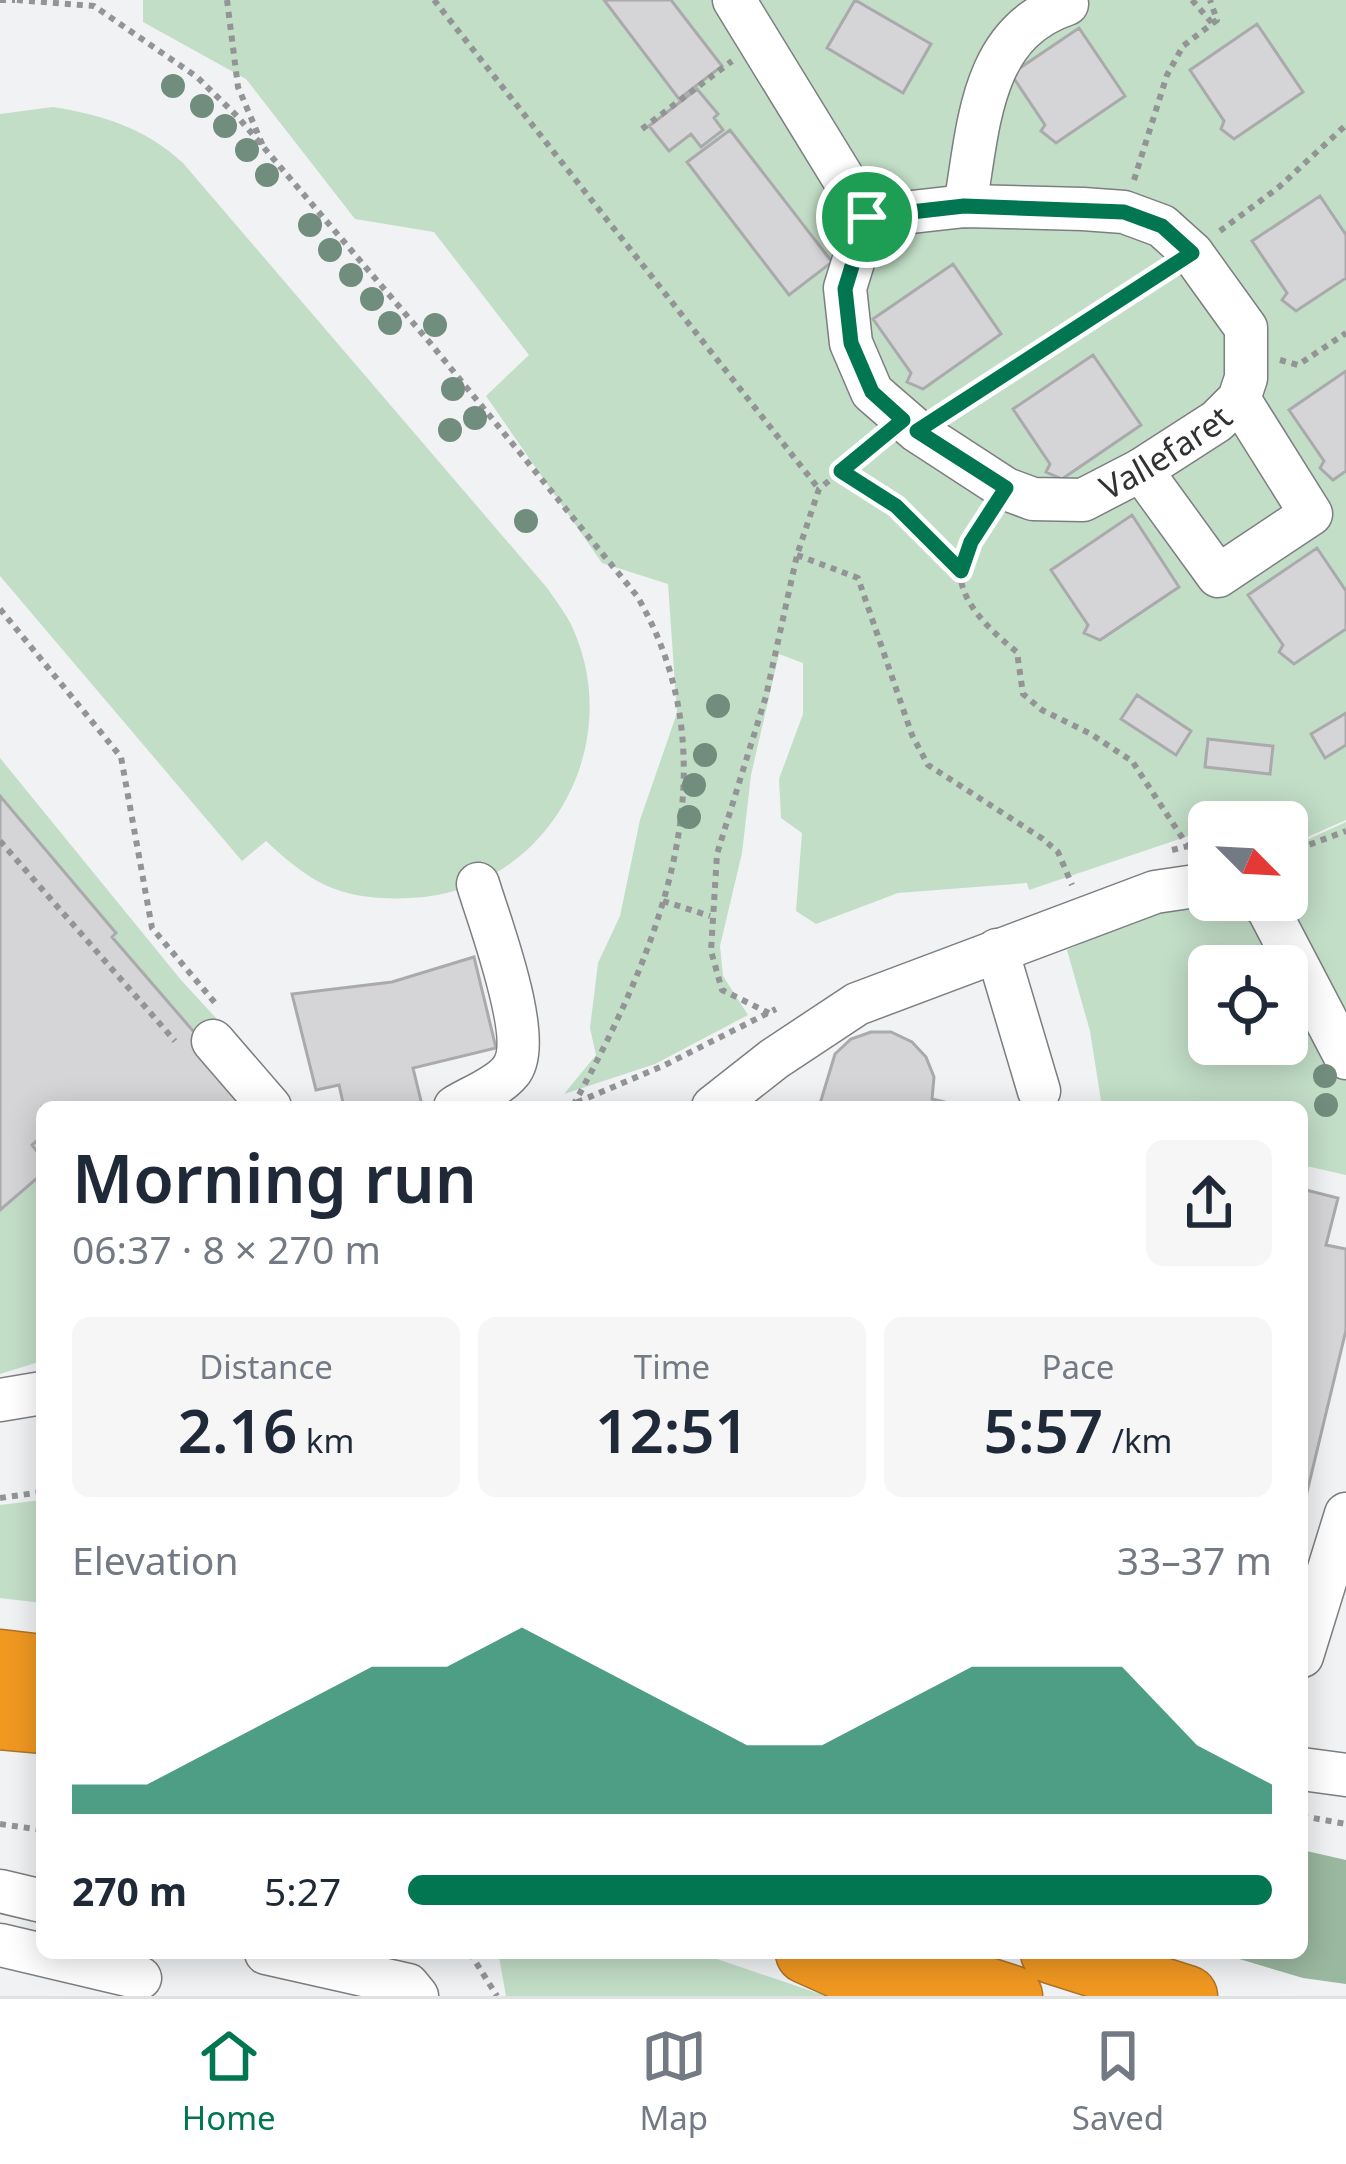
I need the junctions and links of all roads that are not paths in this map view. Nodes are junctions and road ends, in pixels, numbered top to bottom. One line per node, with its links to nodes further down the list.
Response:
1 (734, 0): 4 (street)
2 (1067, 4): 3 (street)
3 (964, 206): 4 (street); 5 (street, Vallefaret)
4 (867, 217): 6 (street, Vallefaret)
5 (1239, 398): 6 (street, Vallefaret); 6 (street)
6 (1141, 470)
7 (478, 884): 15 (street)
8 (1188, 887): 10 (street)
9 (1274, 921): 12 (street)
10 (998, 950): 13 (street); 16 (street)
11 (208, 1037): 14 (street)
12 (1346, 1058)
13 (1039, 1091)
14 (265, 1101)
15 (465, 1101)
16 (721, 1101)
17 (36, 1394): 18 (street)
18 (0, 1400)
19 (1346, 1514): 20 (street)
20 (1308, 1637)
21 (0, 1660): 22 (highway)
22 (36, 1664)
23 (0, 1718): 24 (highway)
24 (36, 1722)
25 (1308, 1770): 26 (street)
26 (1346, 1775)
27 (0, 1891): 28 (street)
28 (36, 1900)
29 (0, 1945): 30 (street)
30 (36, 1953)
31 (63, 1959): 36 (street)
32 (293, 1959): 37 (street)
33 (819, 1959): 38 (highway)
34 (896, 1959): 39 (highway)
35 (1071, 1959): 40 (highway)
36 (140, 1976)
37 (417, 1996)
38 (902, 1996)
39 (1012, 1996)
40 (1187, 1996)

